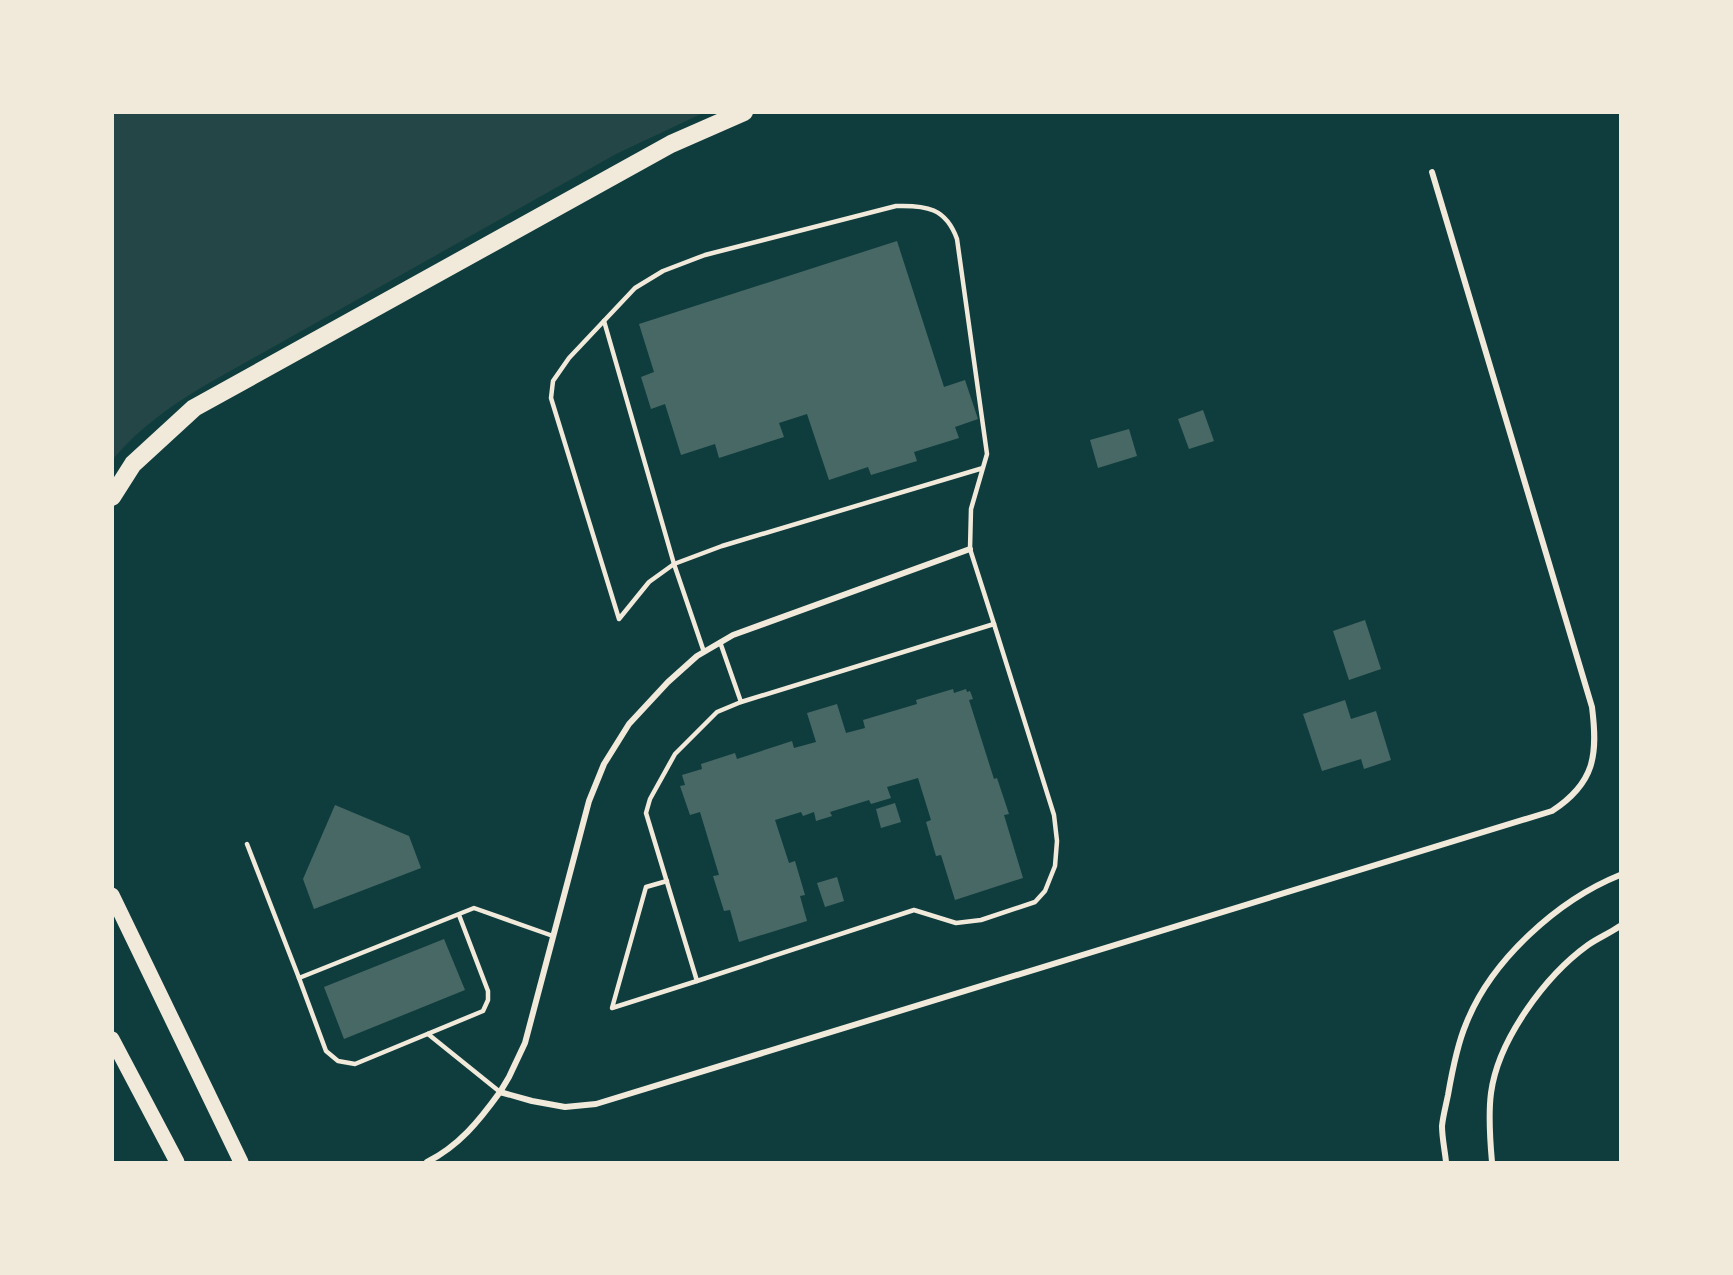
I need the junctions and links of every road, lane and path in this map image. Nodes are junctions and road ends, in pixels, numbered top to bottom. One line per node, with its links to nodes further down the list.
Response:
1 (744, 112): 5 (highway)
2 (1432, 172): 23 (street)
3 (604, 321): 4 (lane); 7 (lane); 7 (lane)
4 (983, 468): 6 (lane); 7 (lane)
5 (112, 497)
6 (970, 549): 8 (lane); 9 (street)
7 (674, 564): 10 (lane)
8 (994, 624): 11 (lane); 20 (lane)
9 (720, 642): 10 (street); 11 (lane)
10 (704, 652): 18 (street)
11 (741, 702): 14 (lane)
12 (247, 844): 19 (lane)
13 (1620, 875): 27 (street)
14 (667, 881): 20 (lane); 20 (lane)
15 (112, 895): 25 (main road)
16 (459, 915): 18 (lane); 19 (lane); 21 (lane)
17 (1620, 926): 28 (street)
18 (553, 936): 23 (street)
19 (299, 978): 21 (lane)
20 (697, 981)
21 (428, 1034): 23 (lane)
22 (112, 1039): 24 (main road)
23 (500, 1092): 26 (street)
24 (177, 1162)
25 (241, 1162)
26 (427, 1162)
27 (1446, 1162)
28 (1492, 1162)

